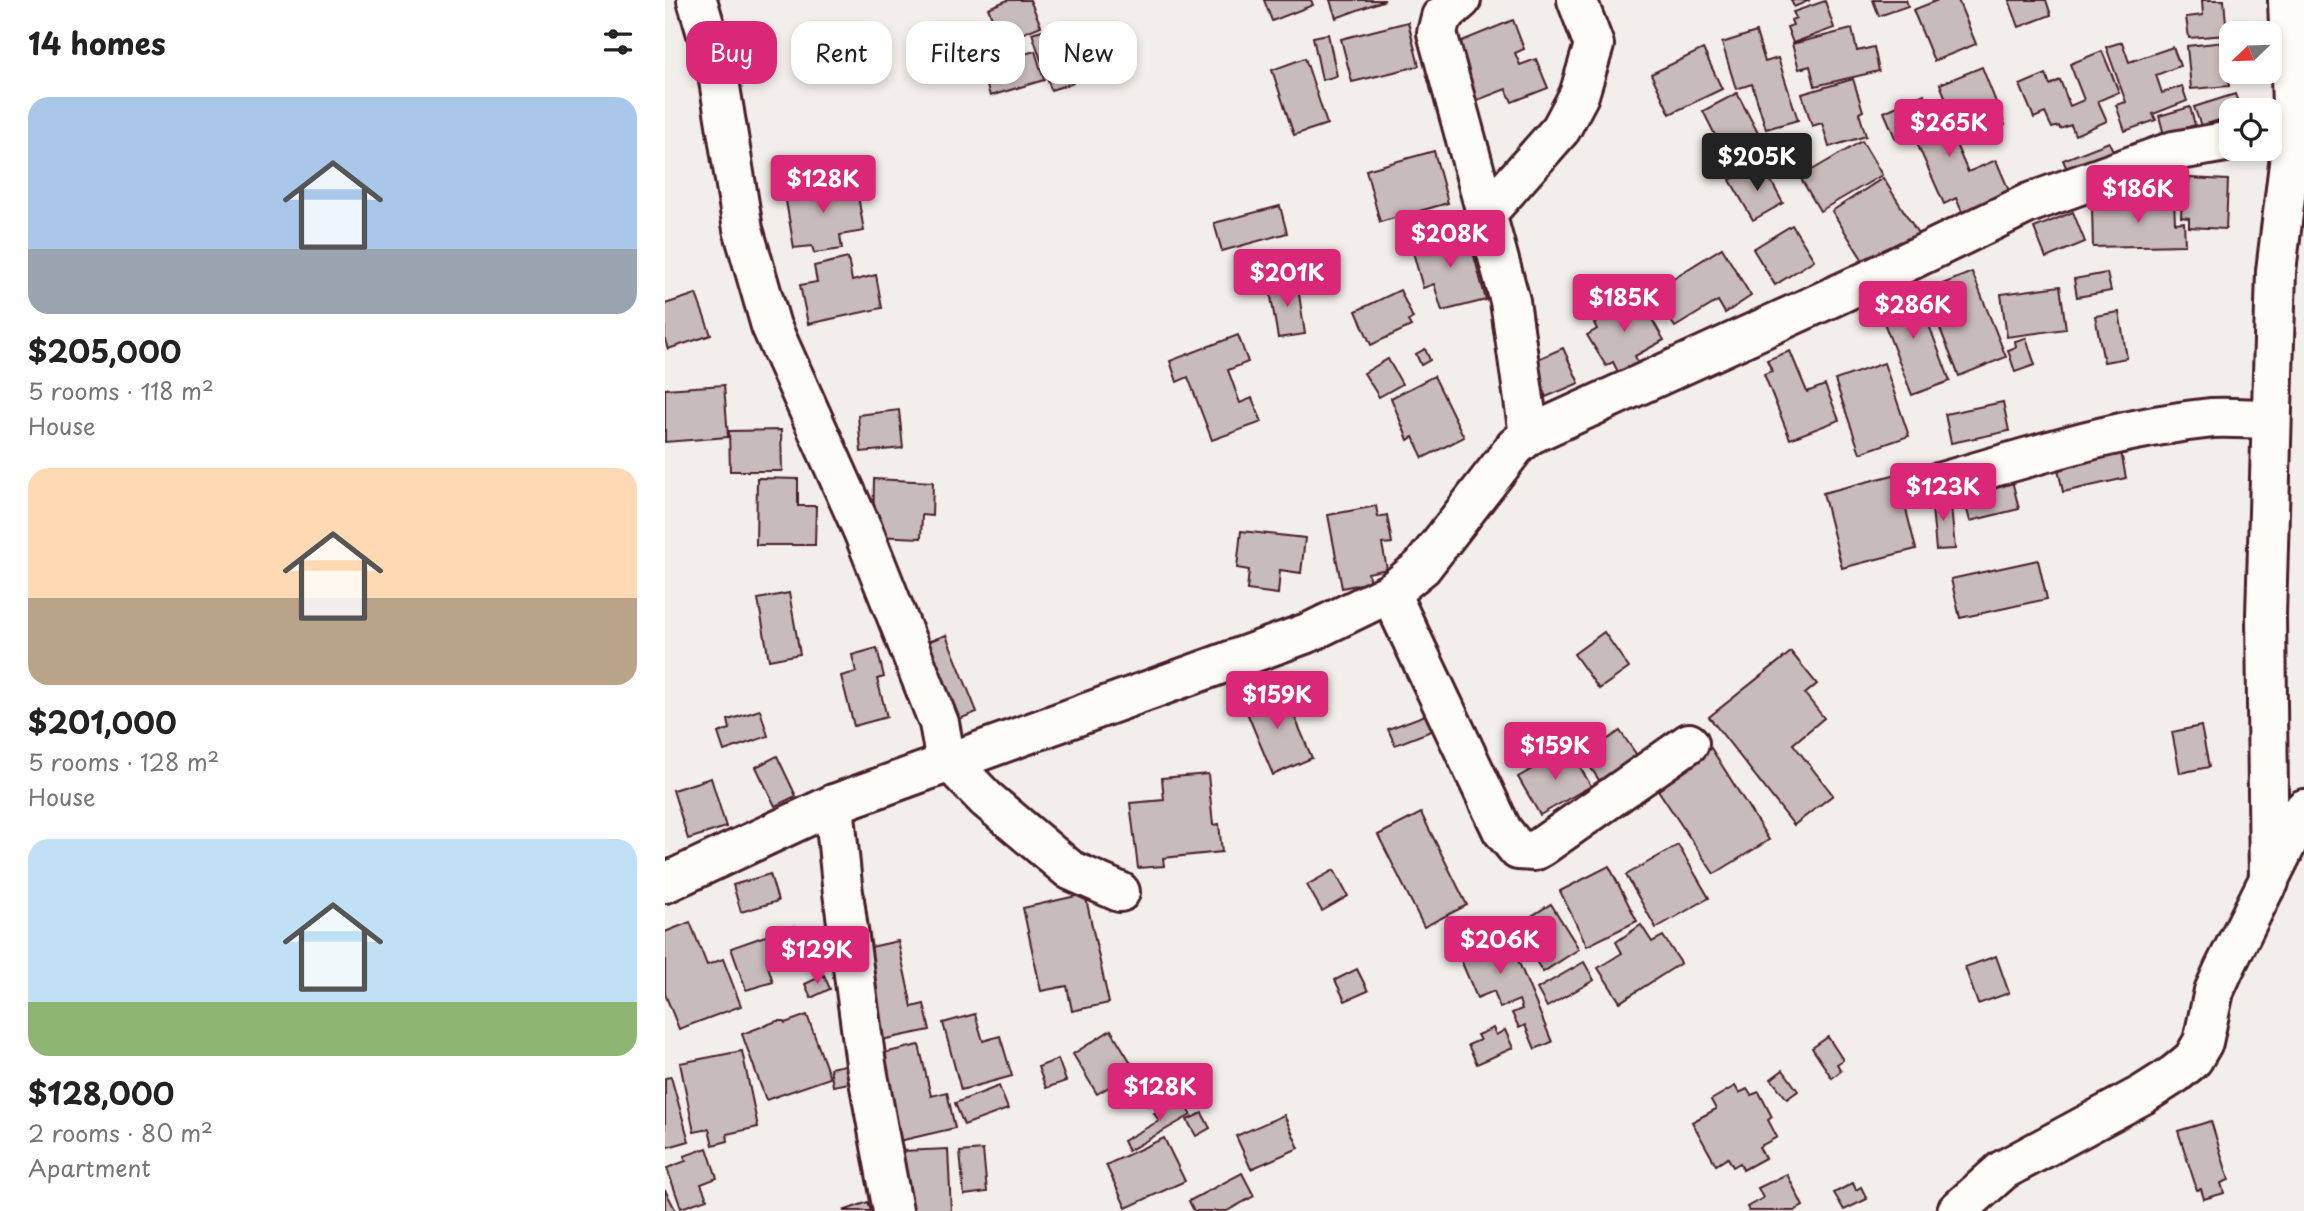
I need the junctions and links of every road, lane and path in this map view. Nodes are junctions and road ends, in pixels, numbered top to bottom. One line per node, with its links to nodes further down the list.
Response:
1 (1461, 0): 7 (street)
2 (1577, 0): 7 (street)
3 (2288, 0): 5 (street)
4 (687, 4): 13 (street)
5 (2289, 130): 8 (street)
6 (2219, 143): 9 (street)
7 (1487, 213): 9 (street)
8 (2271, 419): 10 (street); 16 (street)
9 (1529, 435): 11 (street)
10 (1924, 487)
11 (1390, 593): 12 (street); 13 (street)
12 (1689, 743)
13 (951, 763): 14 (street); 18 (street)
14 (834, 804): 17 (street); 19 (street)
15 (2304, 809): 16 (street)
16 (2269, 882): 20 (street)
17 (665, 883)
18 (1120, 892)
19 (893, 1211)
20 (1957, 1211)

